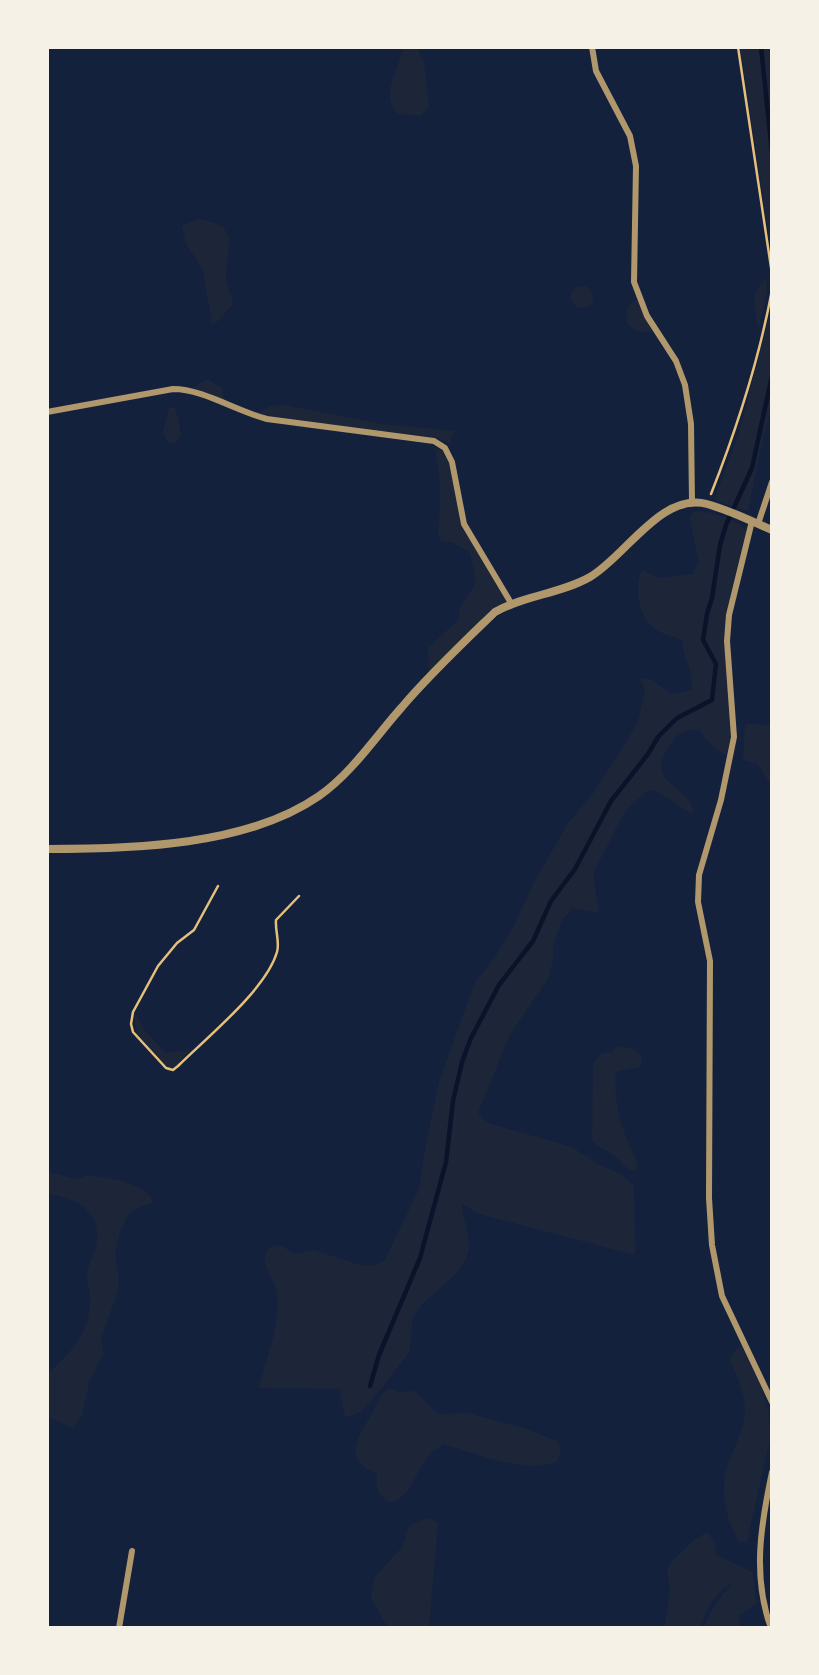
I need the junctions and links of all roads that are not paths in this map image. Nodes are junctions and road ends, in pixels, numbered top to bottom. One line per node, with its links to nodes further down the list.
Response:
1 (592, 47): 4 (street)
2 (47, 412): 7 (street)
3 (772, 482): 5 (street)
4 (692, 502): 5 (street); 7 (street)
5 (753, 521): 6 (street); 9 (street)
6 (772, 530)
7 (511, 603): 8 (street)
8 (47, 849)
9 (772, 1402)
10 (772, 1472): 13 (street)
11 (132, 1551): 12 (street)
12 (119, 1628)
13 (771, 1628)

